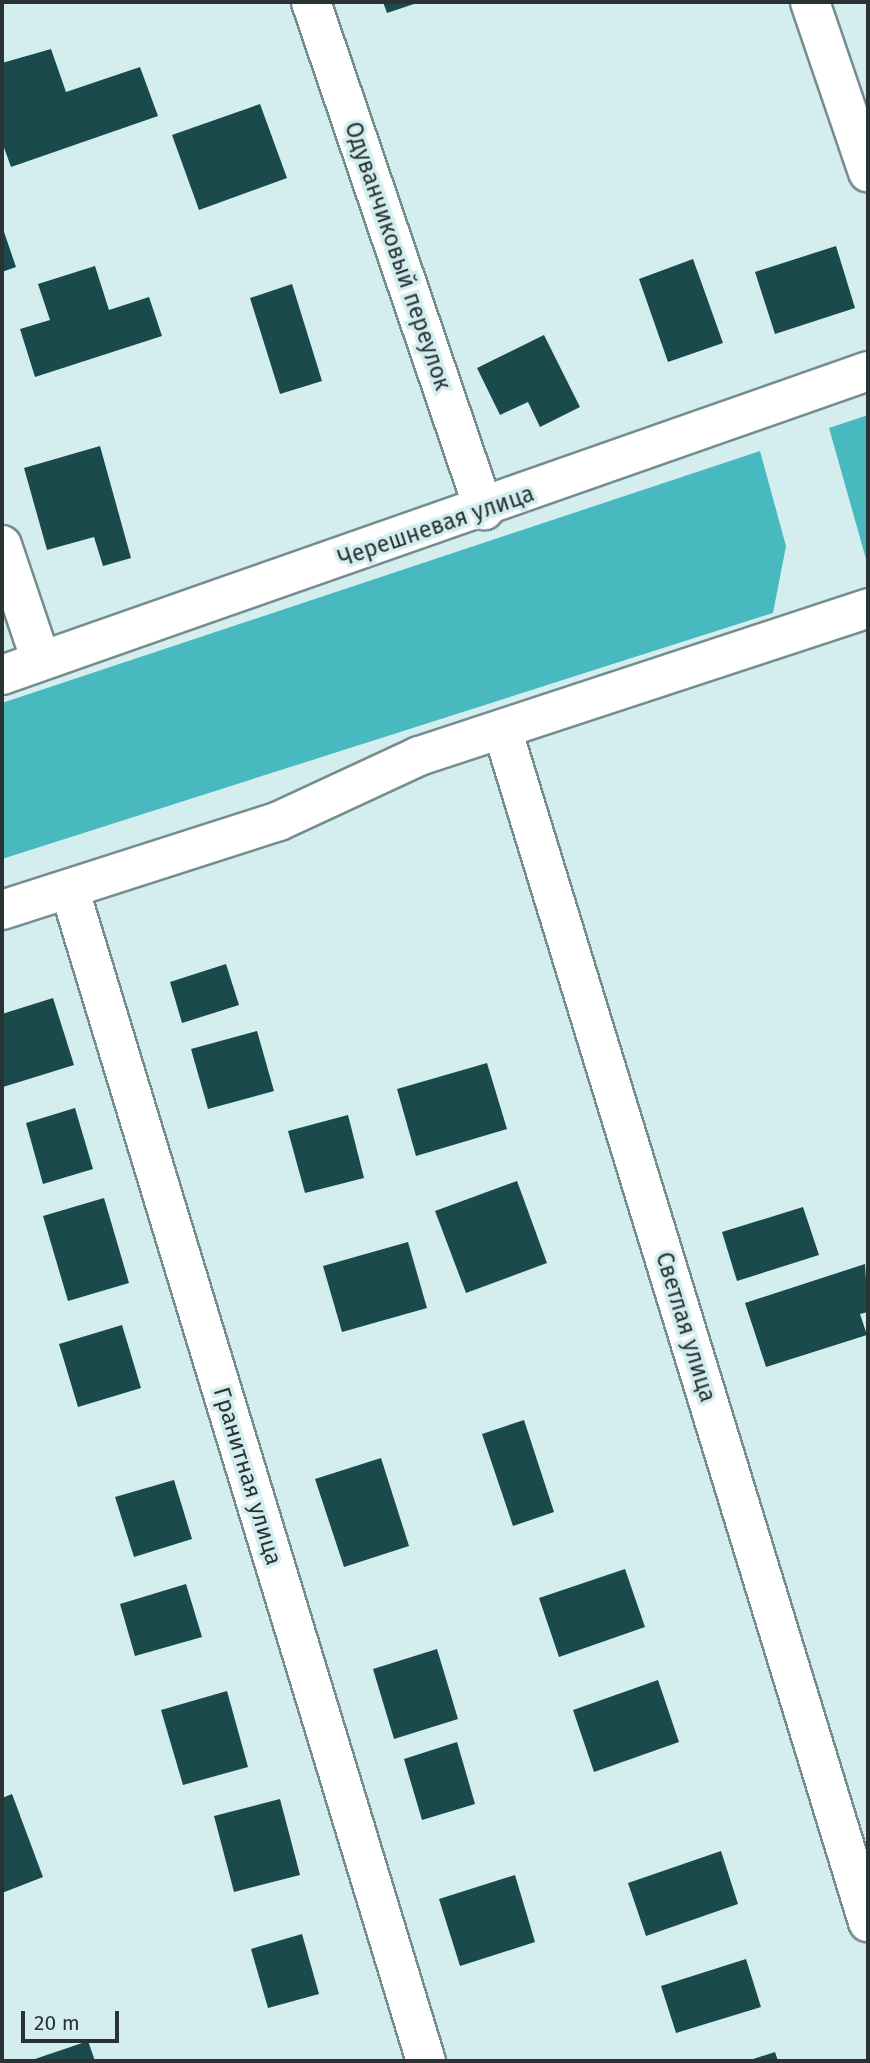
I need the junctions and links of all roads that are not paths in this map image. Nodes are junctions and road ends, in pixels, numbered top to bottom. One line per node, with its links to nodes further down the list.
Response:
1 (311, 2): 5 (street, Одуванчиковый переулок)
2 (810, 2): 3 (street)
3 (868, 172)
4 (868, 371): 5 (street, Черешневая улица)
5 (484, 510): 8 (street, Черешневая улица)
6 (2, 545): 8 (street)
7 (868, 608): 10 (street)
8 (41, 661): 9 (street, Черешневая улица)
9 (2, 675)
10 (503, 732): 11 (street); 13 (street, Светлая улица)
11 (70, 891): 12 (street); 14 (street, Гранитная улица)
12 (2, 910)
13 (868, 1923)
14 (426, 2061)

